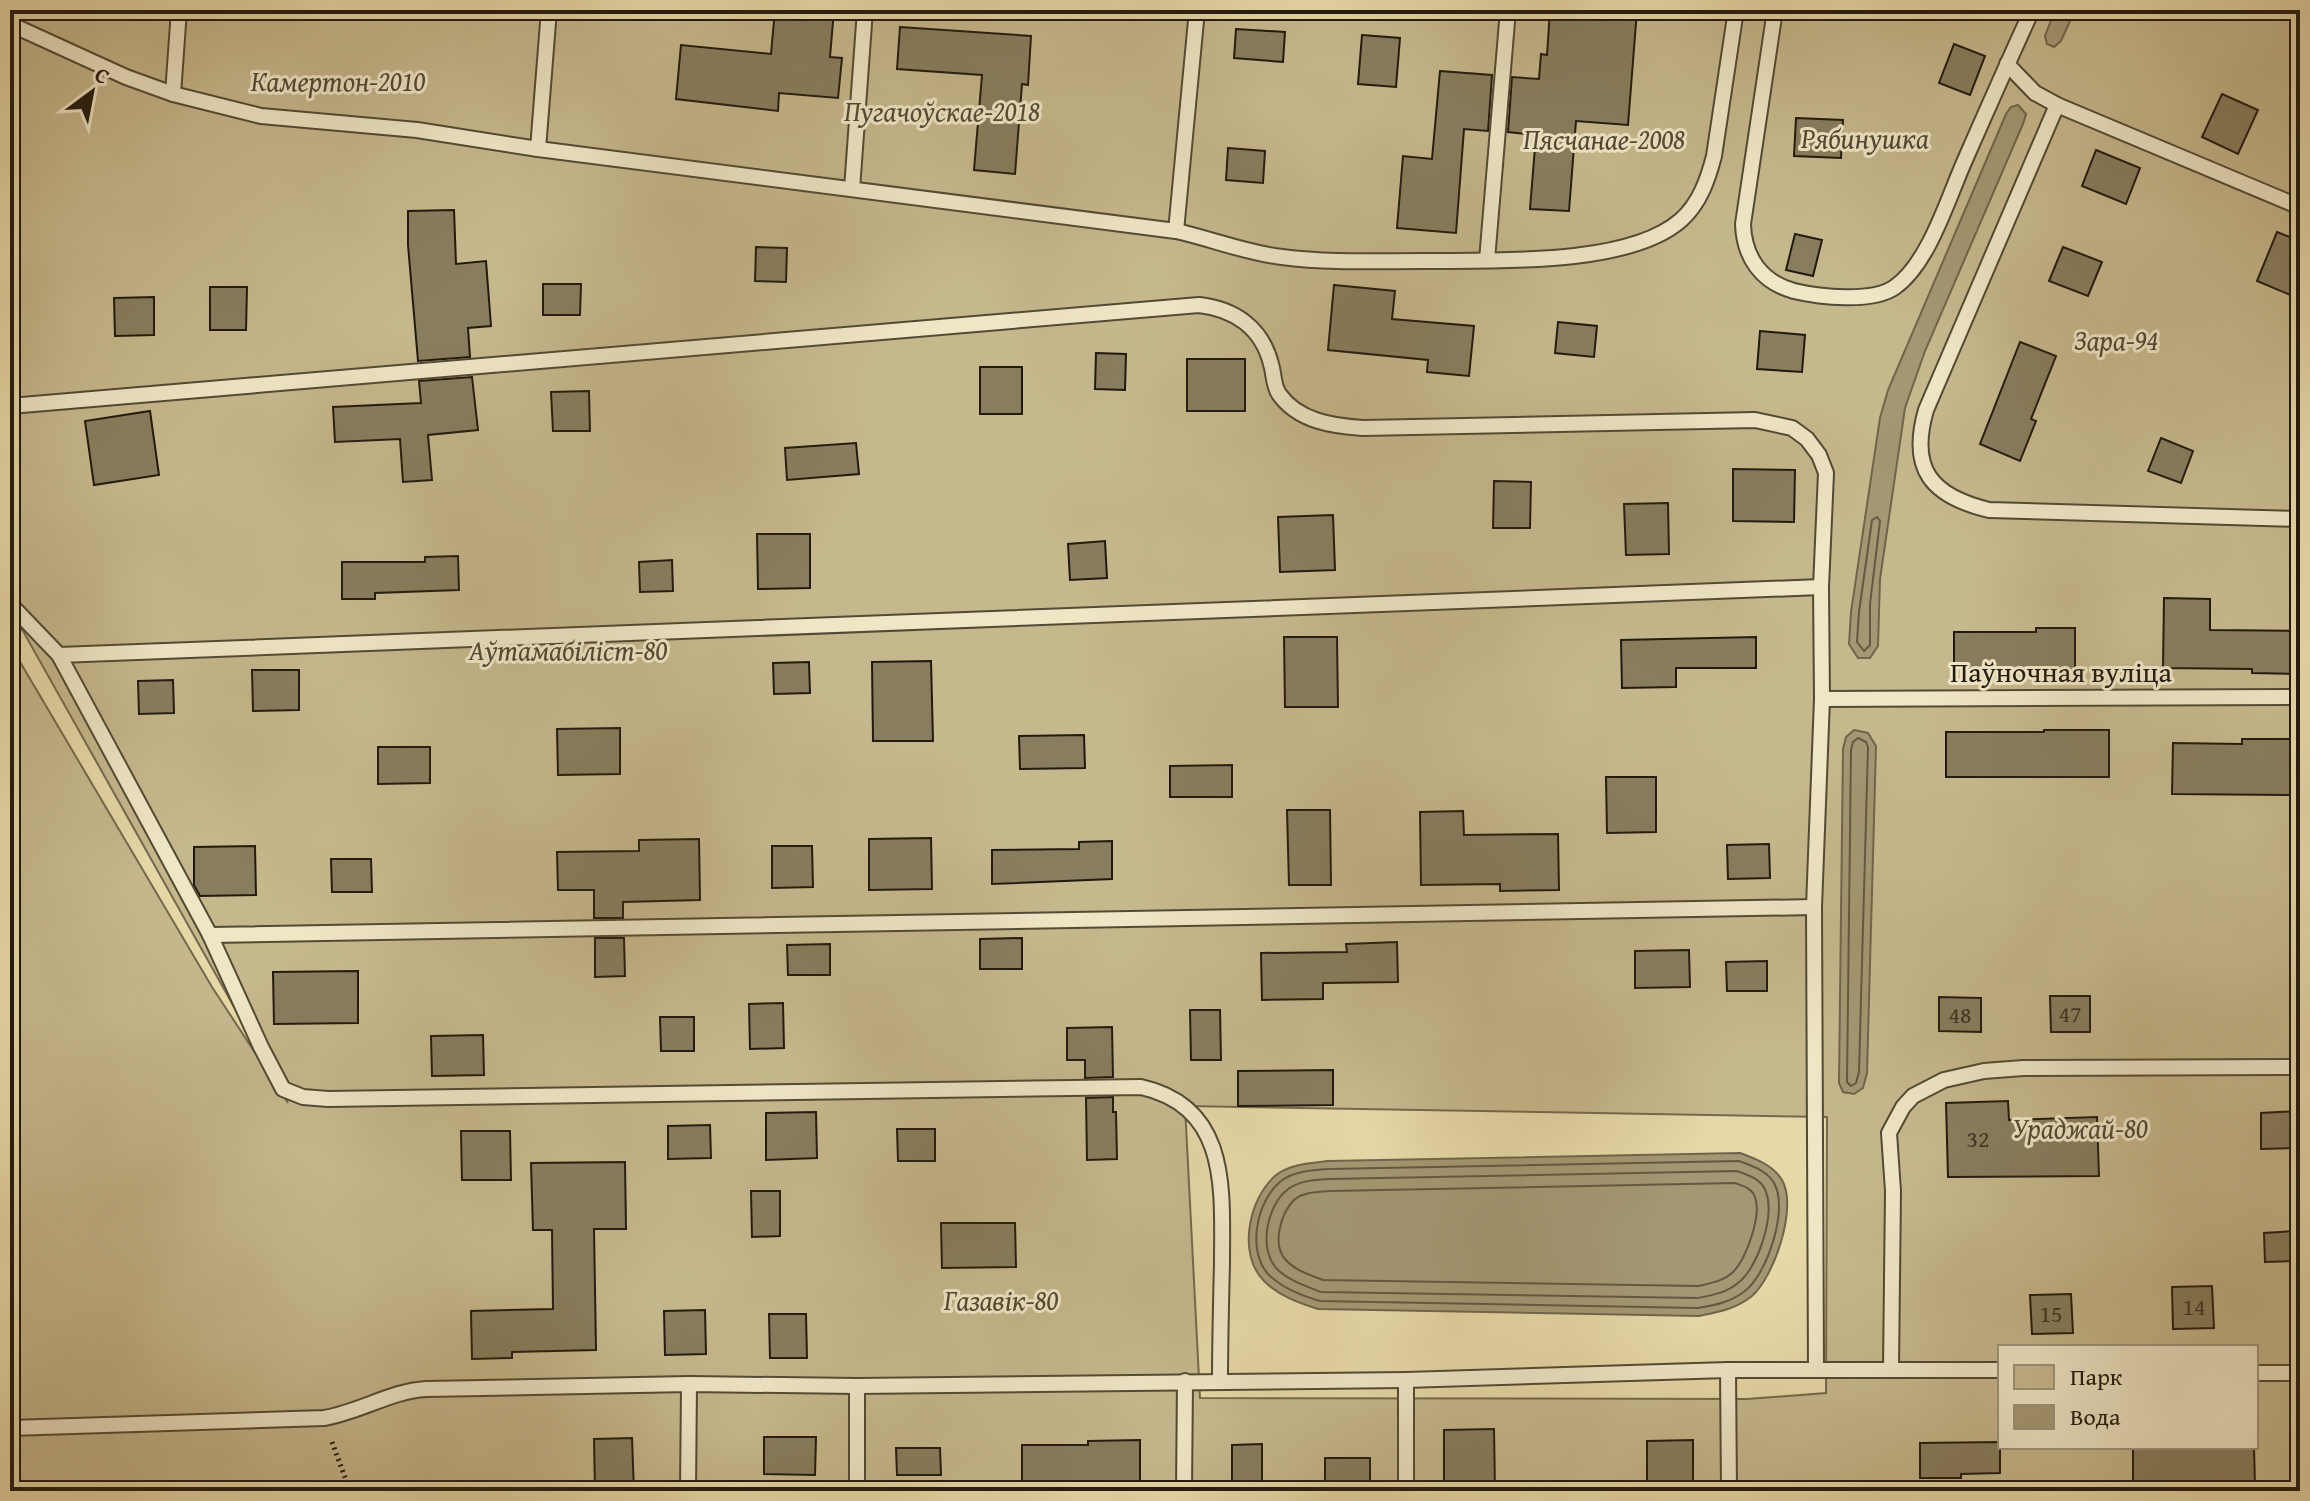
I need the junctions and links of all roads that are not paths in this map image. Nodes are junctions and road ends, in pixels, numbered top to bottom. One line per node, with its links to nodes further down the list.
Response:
1 (179, 10): 11 (lane)
2 (549, 10): 13 (lane)
3 (865, 10): 14 (lane)
4 (1197, 10): 16 (lane)
5 (1508, 10): 17 (lane)
6 (1736, 10): 17 (lane)
7 (1775, 10): 10 (lane)
8 (2032, 10): 10 (lane)
9 (10, 24): 11 (lane)
10 (2007, 64): 12 (lane)
11 (173, 94): 13 (lane)
12 (2057, 105): 15 (lane); 19 (lane)
13 (538, 149): 14 (lane)
14 (852, 189): 16 (lane)
15 (2300, 207)
16 (1176, 231): 17 (lane)
17 (1487, 260)
18 (10, 406): 20 (lane)
19 (2300, 519)
20 (1821, 587): 22 (lane); 24 (lane)
21 (10, 604): 22 (lane)
22 (59, 655): 26 (lane)
23 (2300, 697): 24 (lane, Паўночная вуліца)
24 (1822, 699): 25 (lane)
25 (1814, 907): 26 (lane); 28 (lane)
26 (210, 935): 36 (lane)
27 (2300, 1067): 29 (lane)
28 (1816, 1369): 29 (lane); 30 (lane)
29 (1891, 1369): 31 (lane)
30 (1728, 1370): 34 (lane); 44 (lane)
31 (1998, 1370)
32 (2258, 1373): 33 (lane)
33 (2300, 1373)
34 (1406, 1380): 36 (lane); 43 (lane)
35 (1185, 1381): 36 (lane); 38 (lane); 42 (lane)
36 (1220, 1381)
37 (689, 1384): 38 (lane); 39 (lane); 40 (lane)
38 (857, 1386): 41 (lane)
39 (10, 1428)
40 (688, 1491)
41 (857, 1491)
42 (1184, 1491)
43 (1406, 1491)
44 (1729, 1491)

